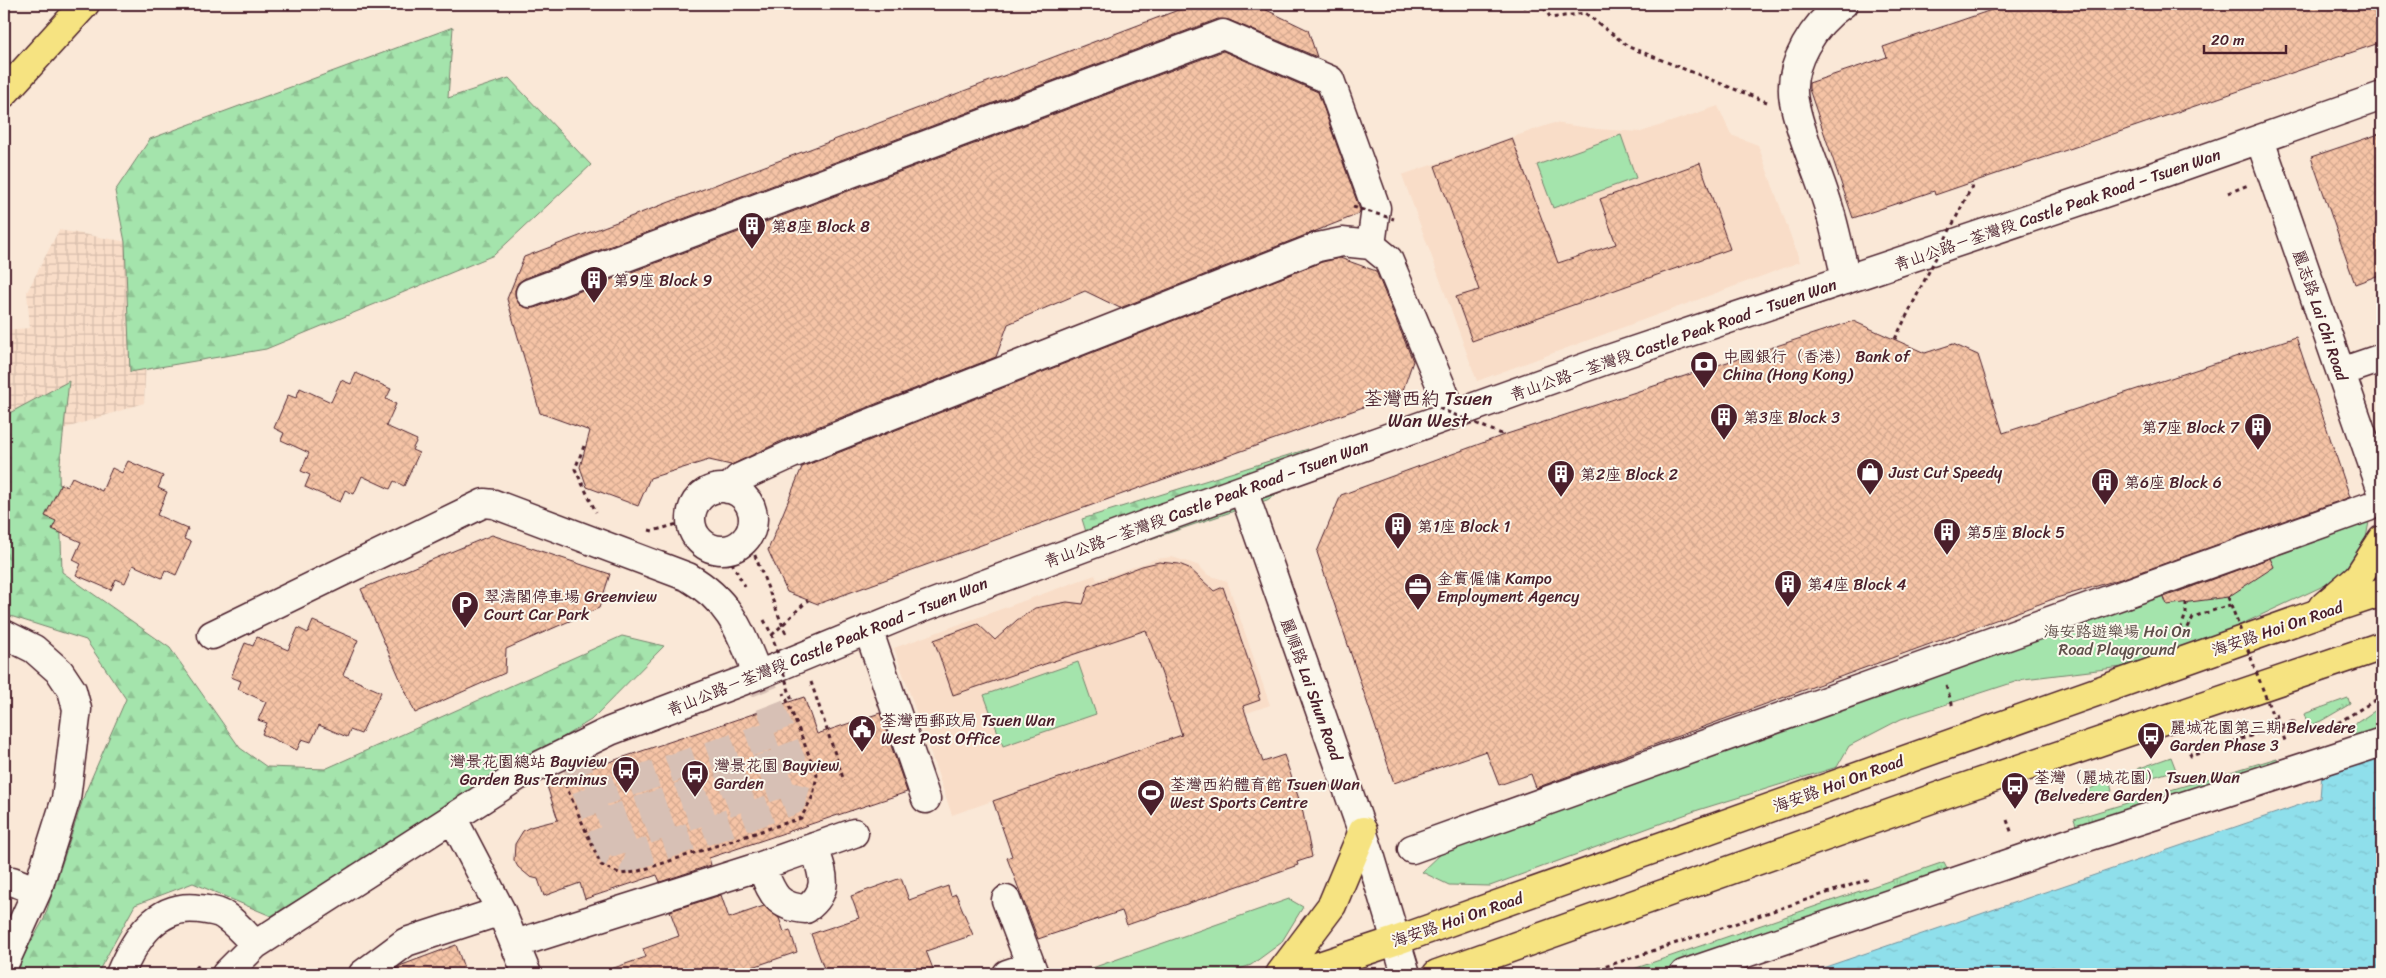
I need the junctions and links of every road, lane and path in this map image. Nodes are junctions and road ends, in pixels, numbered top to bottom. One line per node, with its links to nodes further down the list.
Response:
1 (85, 4): 4 (main road)
2 (1524, 4): 6 (path)
3 (1844, 4): 12 (street)
4 (4, 93)
5 (2382, 96): 7 (street, 青山公路－荃灣段 Castle Peak Road – Tsuen Wan)
6 (1769, 103)
7 (2260, 140): 12 (street, 青山公路－荃灣段 Castle Peak Road – Tsuen Wan); 16 (street, 麗志路 Lai Chi Road)
8 (1974, 182): 14 (path, bridge)
9 (1353, 208): 10 (path, bridge)
10 (1394, 219)
11 (1371, 245): 13 (street); 18 (street); 21 (street)
12 (1846, 280): 18 (street, 青山公路－荃灣段 Castle Peak Road – Tsuen Wan)
13 (530, 293)
14 (1895, 339)
15 (2382, 358): 16 (street)
16 (2341, 372): 23 (street, 麗志路 Lai Chi Road)
17 (1402, 393): 19 (path, bridge)
18 (1453, 415): 22 (street, 青山公路－荃灣段 Castle Peak Road – Tsuen Wan)
19 (1504, 435)
20 (584, 446): 24 (path)
21 (728, 489): 25 (street); 25 (street)
22 (1243, 490): 36 (street, 青山公路－荃灣段 Castle Peak Road – Tsuen Wan); 54 (street, 麗順路 Lai Shun Road)
23 (2375, 499): 57 (street)
24 (602, 514)
25 (691, 520): 26 (path)
26 (644, 528)
27 (2382, 540): 34 (main road)
28 (735, 568): 40 (path)
29 (2382, 592): 34 (main road, 海安路 Hoi On Road)
30 (2228, 597): 32 (path, bridge)
31 (808, 600): 39 (path, bridge)
32 (2230, 605): 33 (path); 47 (path, bridge)
33 (2186, 614)
34 (2313, 615): 63 (main road, 海安路 Hoi On Road)
35 (764, 620): 39 (path, bridge)
36 (868, 629): 42 (street, 青山公路－荃灣段 Castle Peak Road – Tsuen Wan); 52 (street)
37 (4, 634): 60 (street)
38 (212, 635): 42 (street)
39 (772, 636): 45 (path, bridge)
40 (786, 636)
41 (2382, 646): 75 (main road)
42 (758, 674): 53 (street, 青山公路－荃灣段 Castle Peak Road – Tsuen Wan)
43 (810, 682): 50 (path)
44 (784, 692): 51 (path)
45 (792, 701)
46 (2295, 721): 47 (path, bridge)
47 (2279, 728): 49 (path)
48 (2382, 742): 76 (street)
49 (2188, 745)
50 (844, 781)
51 (563, 782)
52 (926, 799)
53 (453, 819): 62 (street); 65 (street, 青山公路－荃灣段 Castle Peak Road – Tsuen Wan)
54 (1363, 831): 63 (street, 麗順路 Lai Shun Road); 72 (main road)
55 (854, 833): 56 (street)
56 (814, 847): 58 (street); 58 (street)
57 (1412, 850)
58 (761, 866): 64 (street)
59 (4, 882): 60 (street)
60 (37, 891): 66 (street)
61 (1006, 900): 67 (street)
62 (501, 911): 64 (street); 70 (street)
63 (1395, 941): 73 (main road, 海安路 Hoi On Road); 74 (street, 麗順路 Lai Shun Road)
64 (515, 944): 71 (street)
65 (255, 945): 68 (street); 69 (street, 青山公路－荃灣段 Castle Peak Road – Tsuen Wan)
66 (4, 964)
67 (1024, 971)
68 (120, 974)
69 (226, 974)
70 (363, 974)
71 (526, 974)
72 (1280, 974)
73 (1295, 974)
74 (1406, 974)
75 (1437, 974)
76 (1684, 974)

